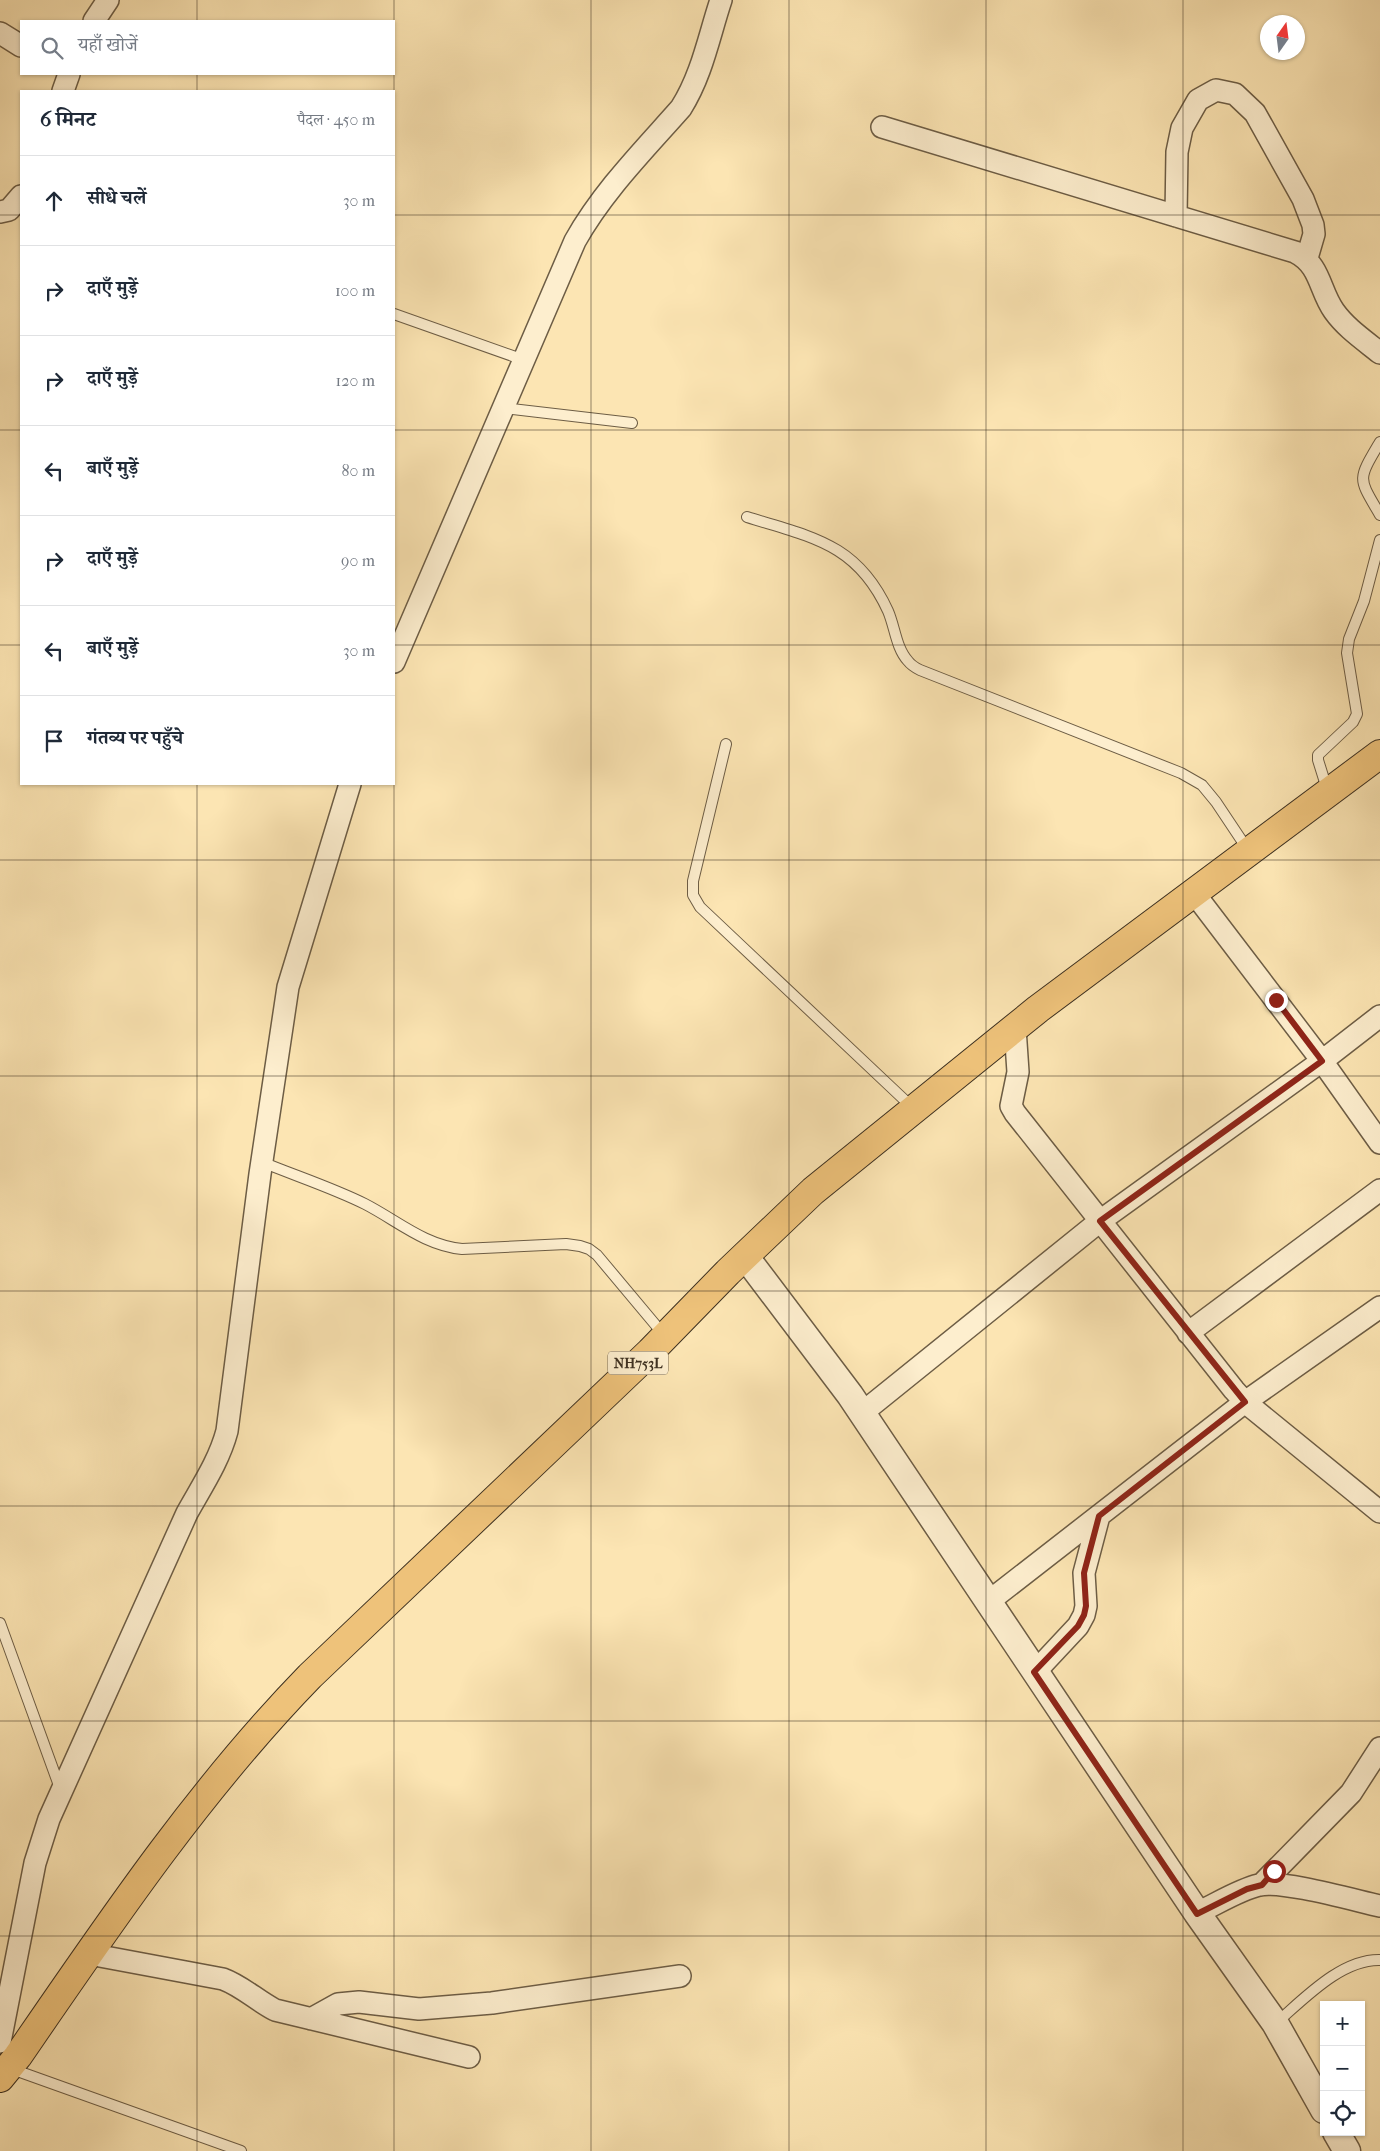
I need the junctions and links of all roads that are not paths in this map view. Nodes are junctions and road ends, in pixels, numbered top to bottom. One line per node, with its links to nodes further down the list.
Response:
1 (108, 0): 3 (street)
2 (721, 0): 15 (street)
3 (95, 20)
4 (0, 33): 5 (street)
5 (20, 45)
6 (69, 75): 7 (street)
7 (62, 90)
8 (882, 127): 11 (street)
9 (20, 197): 10 (street)
10 (0, 212)
11 (1176, 216): 12 (street); 12 (street)
12 (1307, 258): 14 (street)
13 (395, 314): 15 (lane)
14 (1380, 353)
15 (524, 360): 16 (street)
16 (504, 408): 17 (lane); 22 (street)
17 (632, 423)
18 (1380, 442): 19 (lane)
19 (1380, 515)
20 (747, 517): 27 (lane)
21 (1380, 540): 26 (lane)
22 (395, 660)
23 (726, 744): 32 (lane)
24 (1380, 754): 26 (highway, NH753L)
25 (350, 785): 34 (street)
26 (1328, 793): 27 (highway, NH753L)
27 (1250, 852): 28 (highway, NH753L)
28 (1194, 893): 30 (highway, NH753L); 31 (street)
29 (1380, 1016): 31 (street)
30 (1016, 1028): 32 (highway, NH753L); 36 (street)
31 (1322, 1061): 33 (street); 36 (street)
32 (914, 1109): 37 (highway, NH753L)
33 (1380, 1143)
34 (262, 1162): 40 (lane); 49 (street)
35 (1380, 1190): 39 (street)
36 (1100, 1221): 39 (street); 42 (street)
37 (745, 1256): 40 (highway, NH753L); 42 (street)
38 (1380, 1307): 41 (street)
39 (1188, 1332): 41 (street)
40 (665, 1336): 53 (highway, NH753L)
41 (1245, 1402): 43 (street); 44 (street)
42 (862, 1413): 45 (street)
43 (1380, 1512)
44 (1099, 1516): 45 (street); 47 (street)
45 (988, 1602): 47 (street)
46 (0, 1622): 49 (lane)
47 (1034, 1672): 52 (street)
48 (1380, 1748): 50 (street)
49 (61, 1792): 58 (street)
50 (1262, 1885): 51 (street); 52 (street)
51 (1380, 1906)
52 (1197, 1914): 57 (street)
53 (89, 1954): 56 (street); 60 (highway, NH753L)
54 (1380, 1960): 57 (lane)
55 (680, 1976): 56 (street)
56 (311, 2019): 59 (street)
57 (1275, 2023): 61 (street)
58 (0, 2042)
59 (469, 2056)
60 (4, 2073): 63 (lane)
61 (1320, 2103)
62 (1338, 2136): 64 (street)
63 (241, 2151)
64 (1347, 2151)

